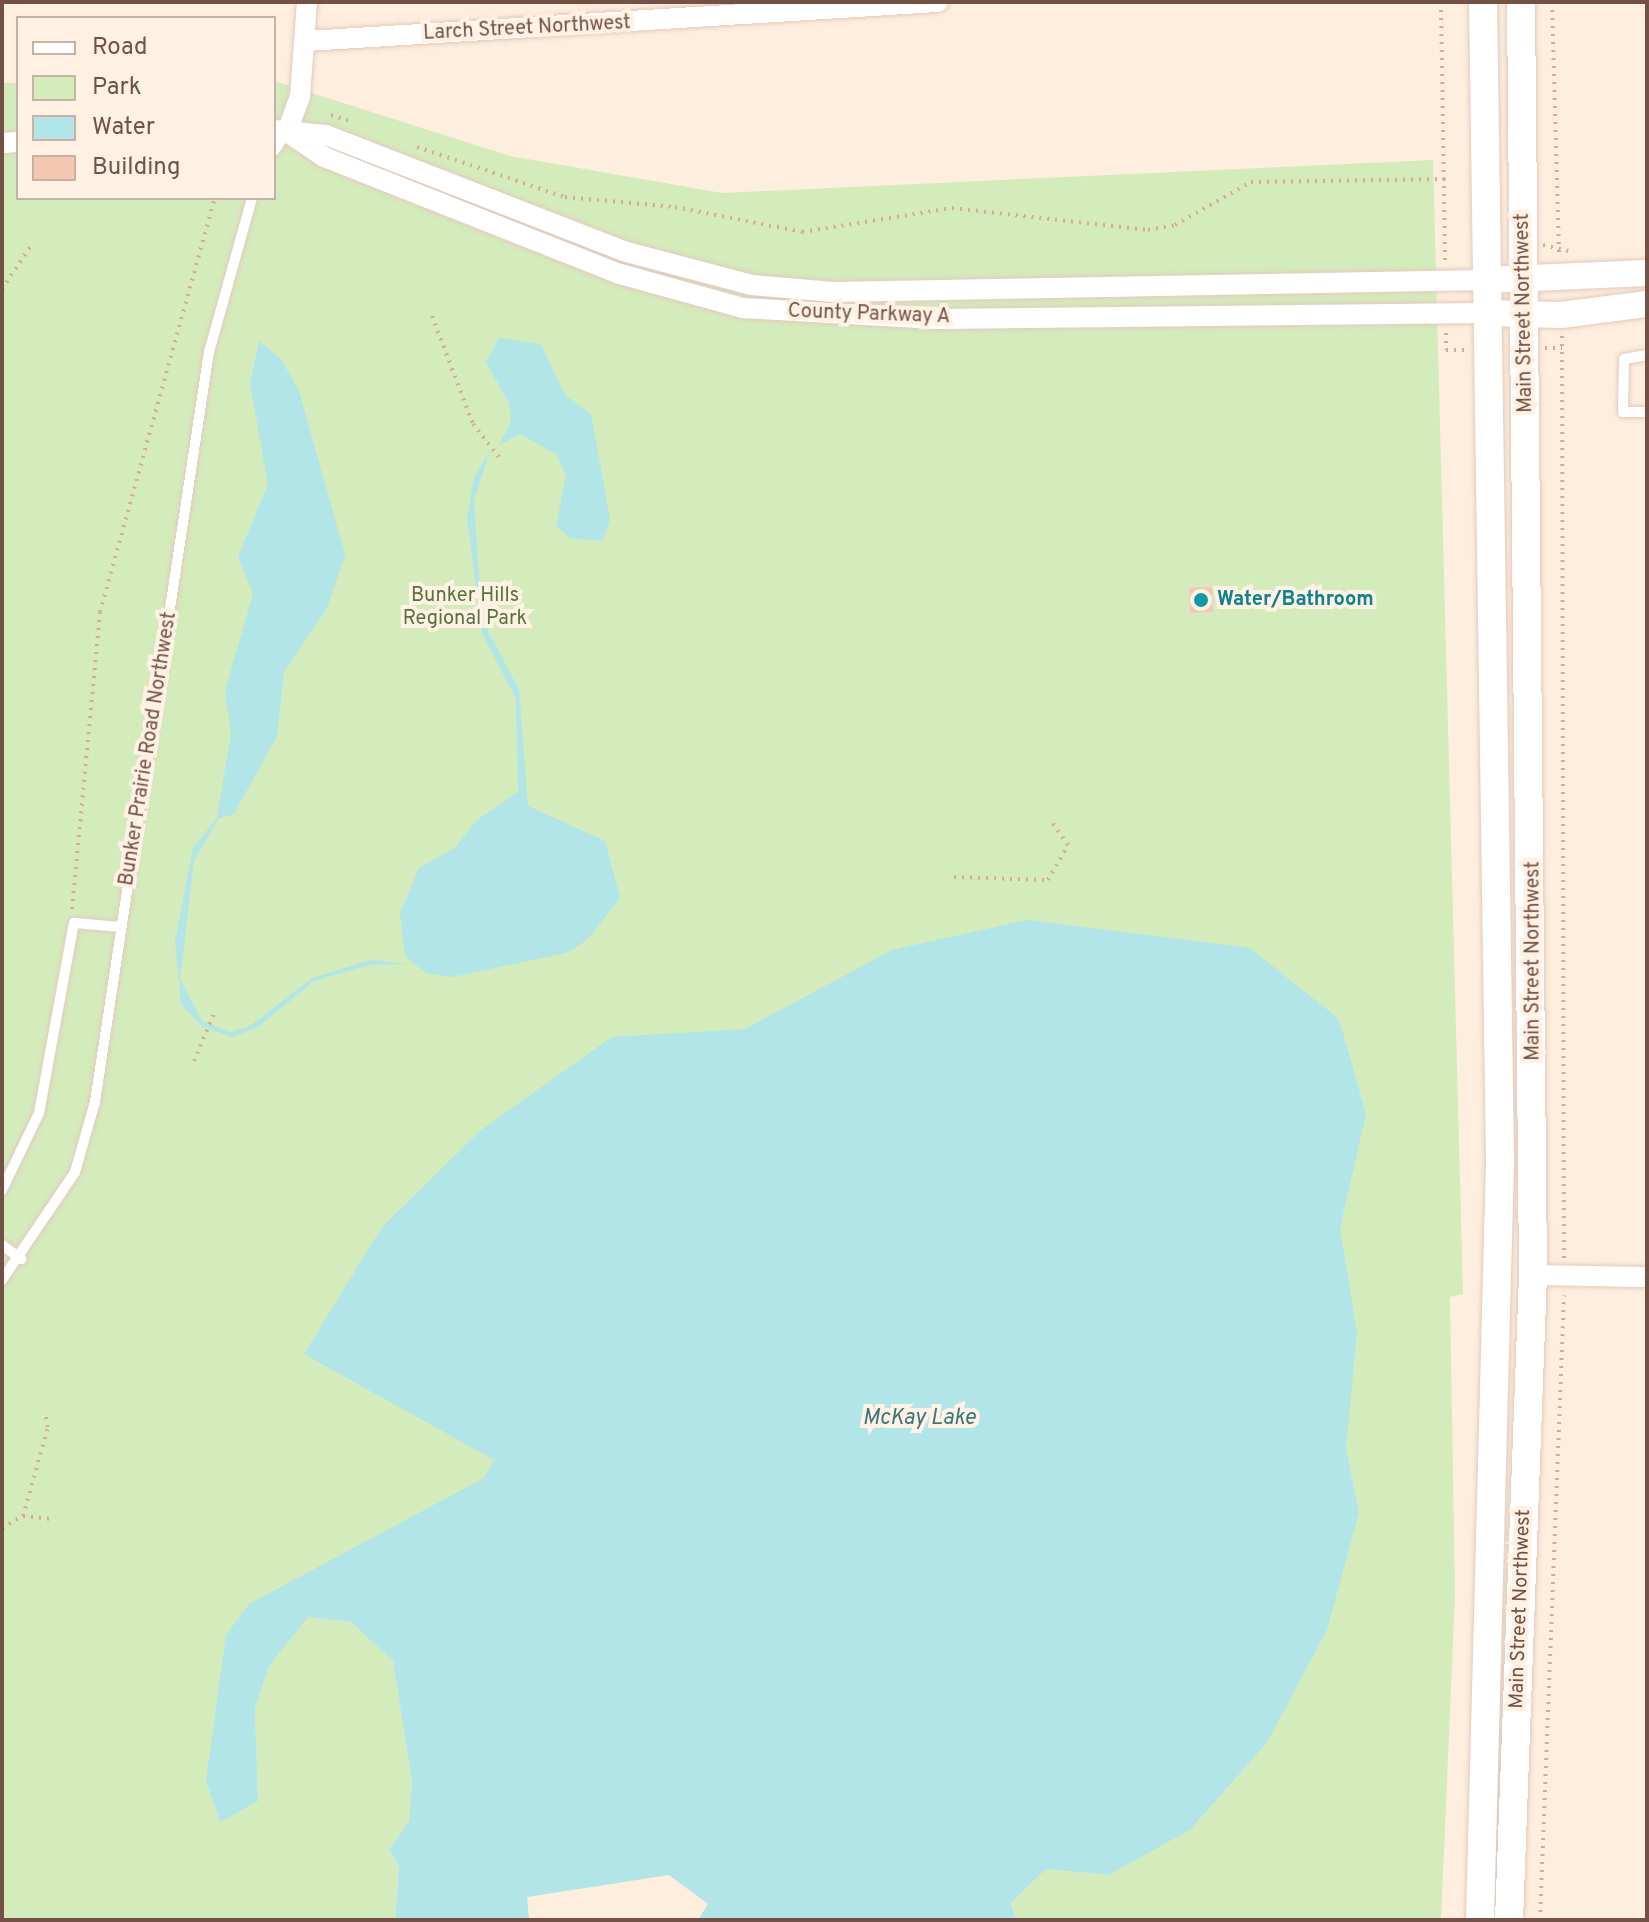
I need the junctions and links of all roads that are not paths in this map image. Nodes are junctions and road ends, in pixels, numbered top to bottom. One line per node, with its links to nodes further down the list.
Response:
1 (307, 2): 6 (street)
2 (938, 2): 5 (street, Larch Street Northwest)
3 (1483, 2): 10 (main road, Main Street Northwest)
4 (1521, 2): 11 (main road, Main Street Northwest)
5 (898, 4): 6 (street, Larch Street Northwest)
6 (307, 41): 7 (street)
7 (280, 131): 10 (street, County Parkway A); 13 (street, County Parkway A)
8 (251, 200): 17 (lane, Bunker Prairie Road Northwest)
9 (1647, 273): 11 (street)
10 (1486, 280): 11 (street); 13 (main road, Main Street Northwest)
11 (1524, 281): 14 (main road, Main Street Northwest)
12 (1647, 304): 14 (street)
13 (1486, 313): 14 (street); 24 (main road, Main Street Northwest)
14 (1524, 314): 21 (main road, Main Street Northwest)
15 (1647, 355): 16 (lane)
16 (1647, 412)
17 (121, 927): 18 (lane); 20 (lane, Bunker Prairie Road Northwest)
18 (2, 1190)
19 (2, 1245): 20 (lane)
20 (21, 1259): 23 (lane, Bunker Prairie Road Northwest)
21 (1533, 1275): 22 (street); 25 (main road, Main Street Northwest)
22 (1647, 1277)
23 (2, 1280)
24 (1480, 1920)
25 (1509, 1920)

